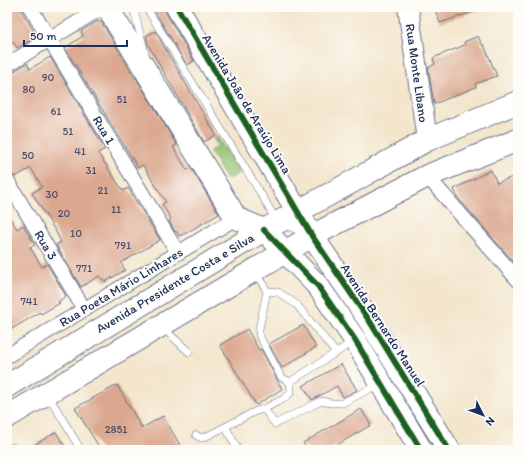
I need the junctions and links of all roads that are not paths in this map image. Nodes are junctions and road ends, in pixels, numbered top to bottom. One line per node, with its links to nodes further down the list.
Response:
1 (30, 7): 8 (street, Rua 1)
2 (103, 7): 8 (street)
3 (107, 7): 10 (main road)
4 (133, 7): 10 (lane)
5 (146, 7): 18 (lane)
6 (177, 7): 16 (main road, Avenida João de Araújo Lima)
7 (408, 7): 12 (street, Rua Monte Líbano)
8 (49, 39): 9 (street); 21 (street, Rua 1)
9 (7, 65)
10 (153, 83): 17 (main road)
11 (518, 102): 12 (main road, Avenida Presidente Costa e Silva)
12 (427, 140): 16 (main road, Avenida Presidente Costa e Silva)
13 (518, 140): 14 (main road)
14 (427, 176): 19 (main road); 23 (street)
15 (7, 180): 25 (street, Rua 3)
16 (298, 211): 18 (main road, Avenida Presidente Costa e Silva); 19 (main road, Avenida Bernardo Manuel)
17 (236, 218): 18 (main road); 21 (street, Rua Poeta Mário Linhares)
18 (270, 226): 19 (lane); 20 (main road); 33 (main road, Avenida Presidente Costa e Silva)
19 (312, 236): 20 (main road); 44 (main road, Avenida Bernardo Manuel)
20 (286, 252): 22 (main road); 27 (main road)
21 (178, 253): 25 (street, Rua Poeta Mário Linhares)
22 (254, 271): 24 (lane); 26 (main road)
23 (518, 280)
24 (266, 291): 29 (lane); 31 (lane)
25 (84, 309): 30 (street, Rua Poeta Mário Linhares)
26 (161, 326): 28 (lane); 34 (main road)
27 (355, 340): 29 (lane); 32 (main road)
28 (189, 352)
29 (336, 353): 31 (lane)
30 (7, 356)
31 (290, 382): 35 (lane)
32 (382, 384): 35 (lane); 43 (main road)
33 (7, 386)
34 (46, 393): 36 (main road); 41 (lane)
35 (264, 409): 37 (lane)
36 (7, 417)
37 (226, 428): 38 (lane); 42 (lane)
38 (196, 435)
39 (7, 449): 40 (lane)
40 (19, 450)
41 (81, 450)
42 (238, 450)
43 (421, 450)
44 (450, 450)

